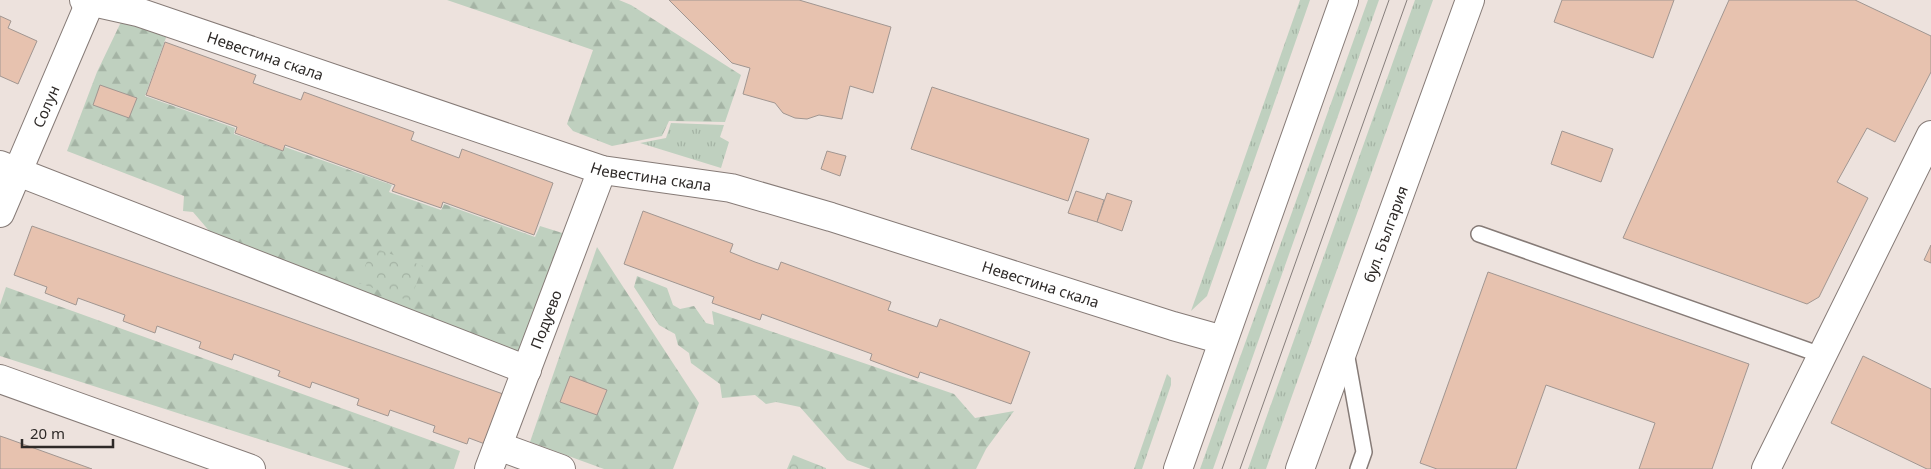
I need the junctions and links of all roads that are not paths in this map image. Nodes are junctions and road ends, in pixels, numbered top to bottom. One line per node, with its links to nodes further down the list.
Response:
1 (1344, 0): 9 (street)
2 (1470, 0): 10 (street, бул. България)
3 (89, 1): 5 (street, Солун); 6 (street, Невестина скала)
4 (1931, 136): 11 (street)
5 (9, 168): 7 (street, Солун); 12 (street)
6 (602, 170): 9 (street, Невестина скала); 12 (street, Подуево)
7 (0, 213)
8 (1479, 234): 11 (lane)
9 (1223, 340): 17 (street)
10 (1344, 343): 18 (street, бул. България); 19 (lane)
11 (1821, 355): 20 (street)
12 (527, 370): 14 (street, Подуево)
13 (0, 378): 15 (street)
14 (494, 457): 16 (street)
15 (252, 469)
16 (560, 469)
17 (1178, 469)
18 (1300, 469)
19 (1358, 469)
20 (1766, 469)

